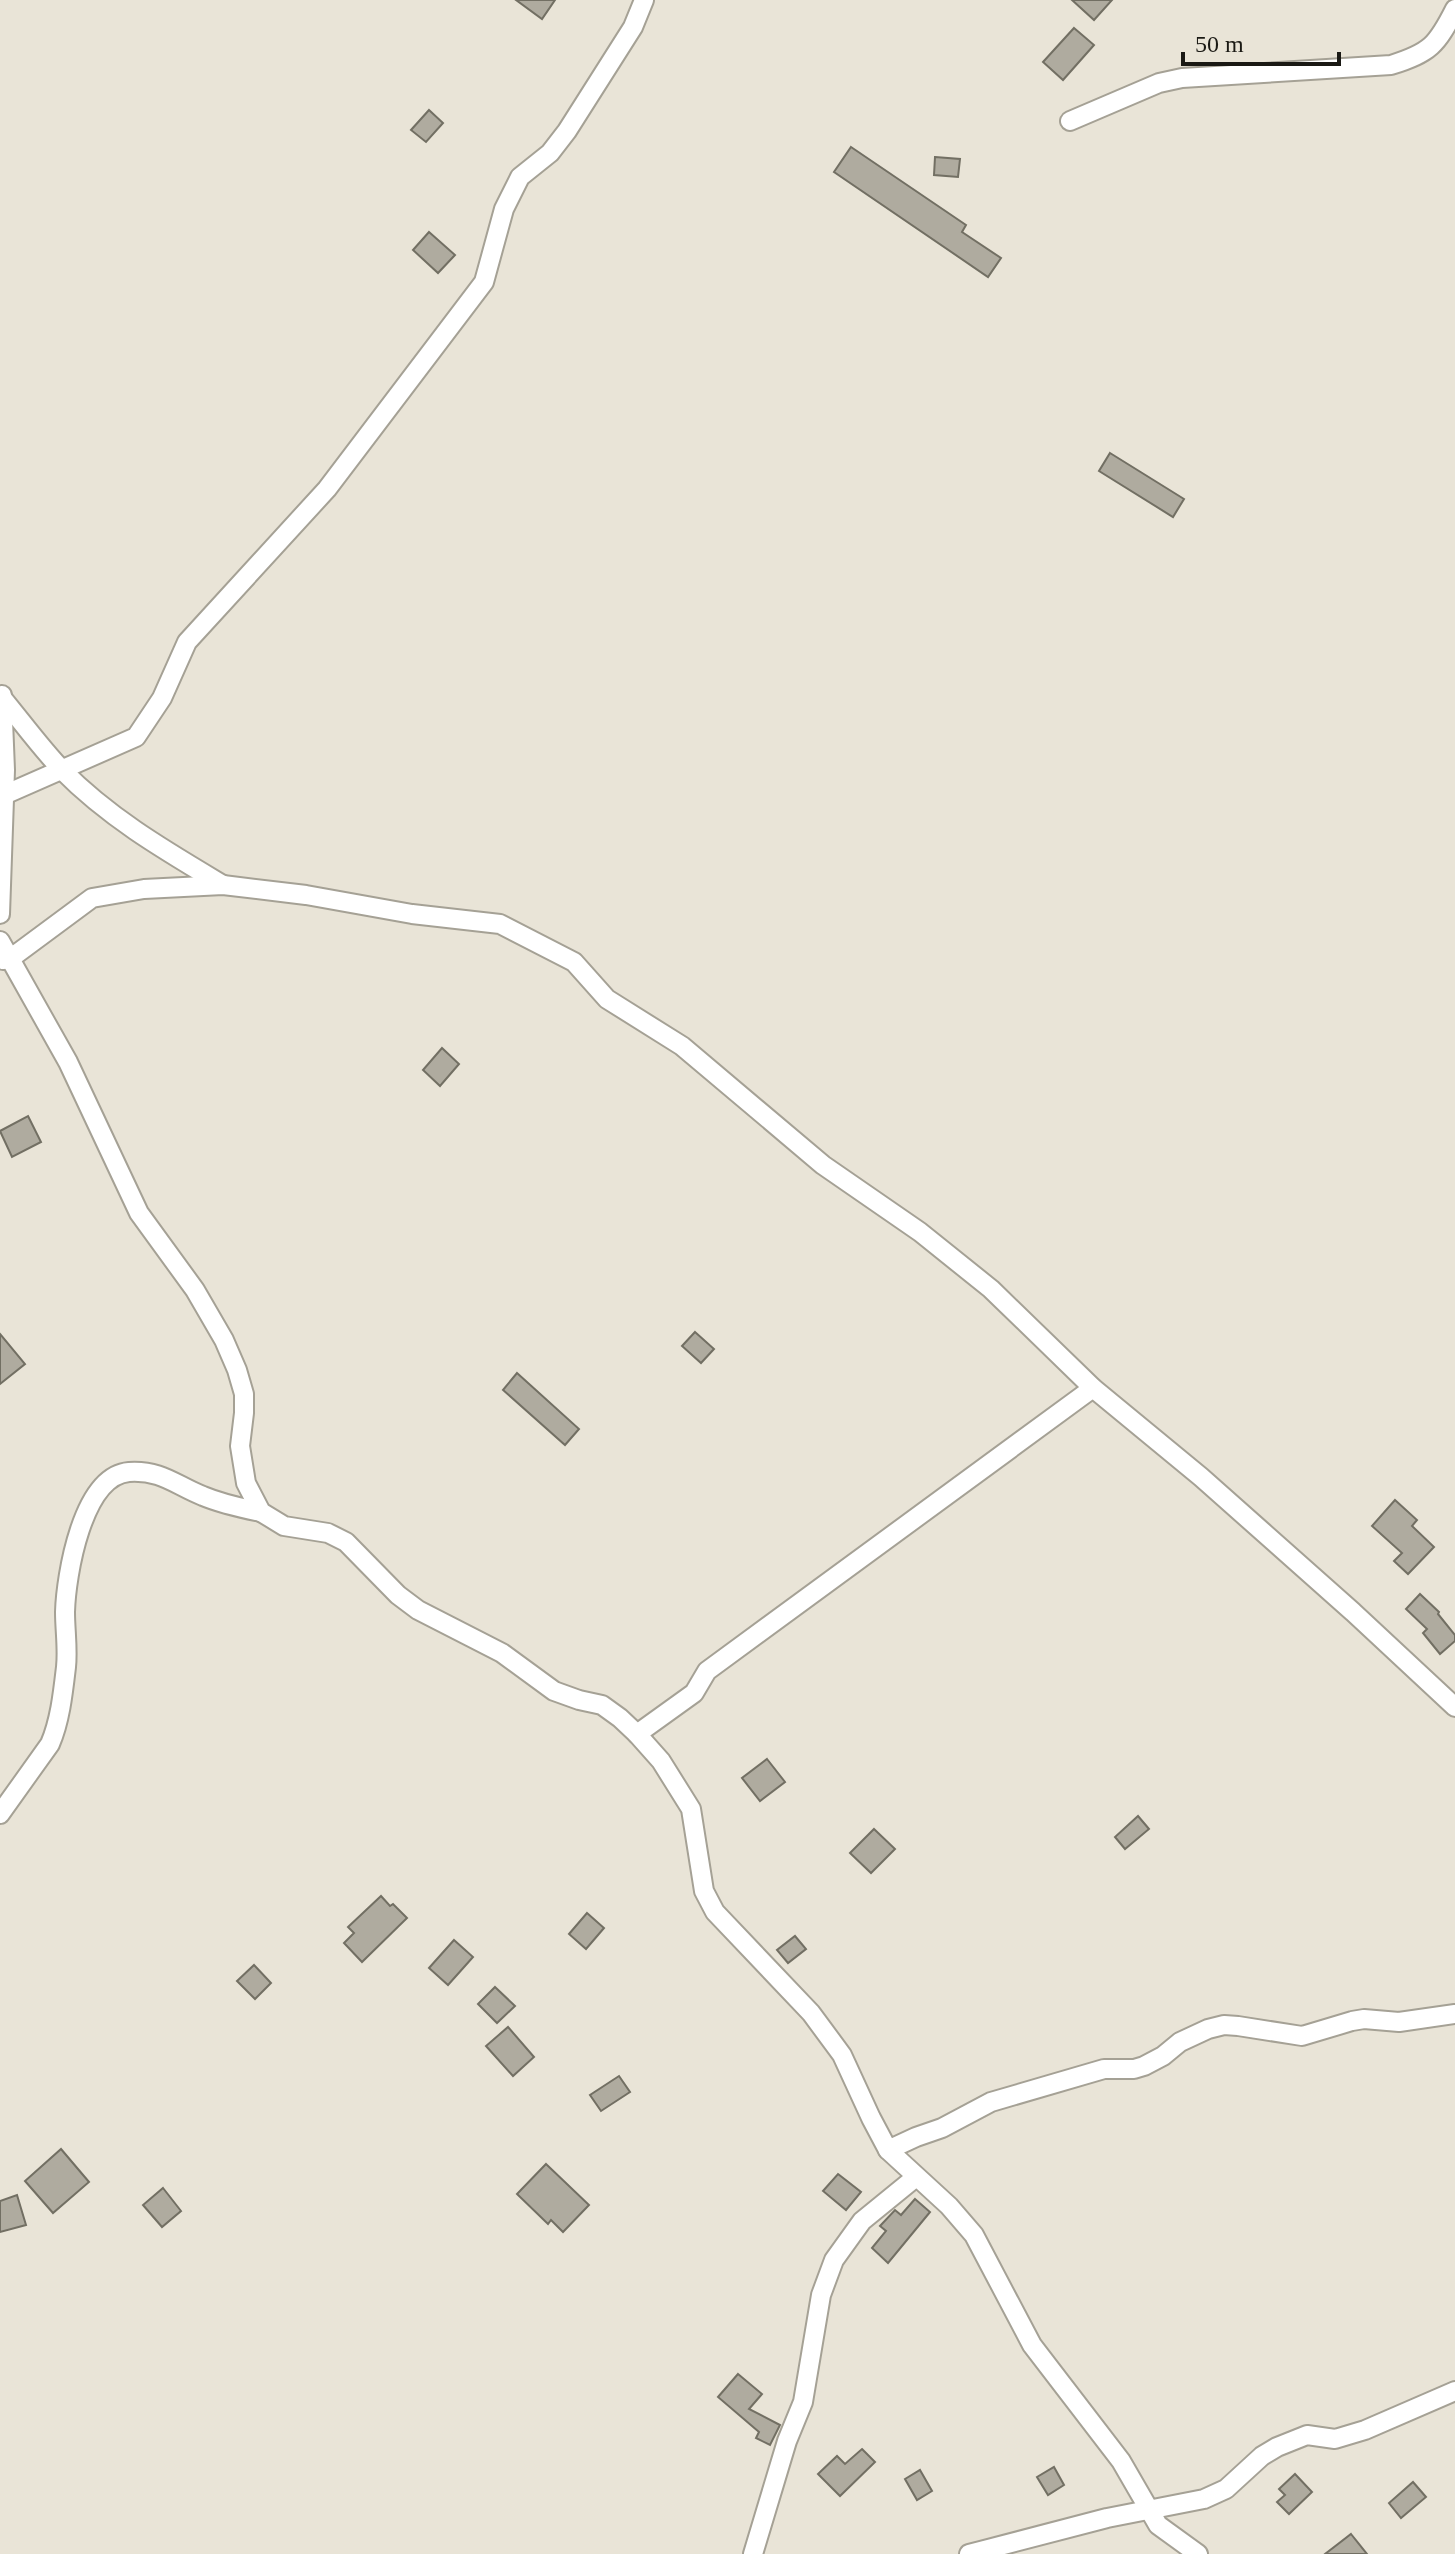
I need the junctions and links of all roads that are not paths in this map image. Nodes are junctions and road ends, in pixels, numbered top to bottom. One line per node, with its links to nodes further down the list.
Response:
1 (644, 0): 5 (street)
2 (1455, 9): 3 (street)
3 (1070, 121)
4 (1, 694): 5 (street); 6 (street)
5 (61, 769): 6 (street); 7 (street)
6 (4, 795): 8 (street)
7 (223, 885): 10 (street); 11 (street)
8 (0, 914)
9 (0, 941): 10 (street)
10 (6, 960): 12 (street)
11 (1093, 1388): 13 (street); 14 (street)
12 (261, 1512): 14 (street); 15 (street)
13 (1455, 1707)
14 (637, 1734): 17 (street)
15 (0, 1814)
16 (1455, 2014): 17 (street)
17 (888, 2150): 18 (street)
18 (916, 2177): 20 (street); 21 (street)
19 (1455, 2391): 20 (street)
20 (1148, 2509): 22 (street); 23 (street)
21 (753, 2554)
22 (969, 2554)
23 (1198, 2554)

